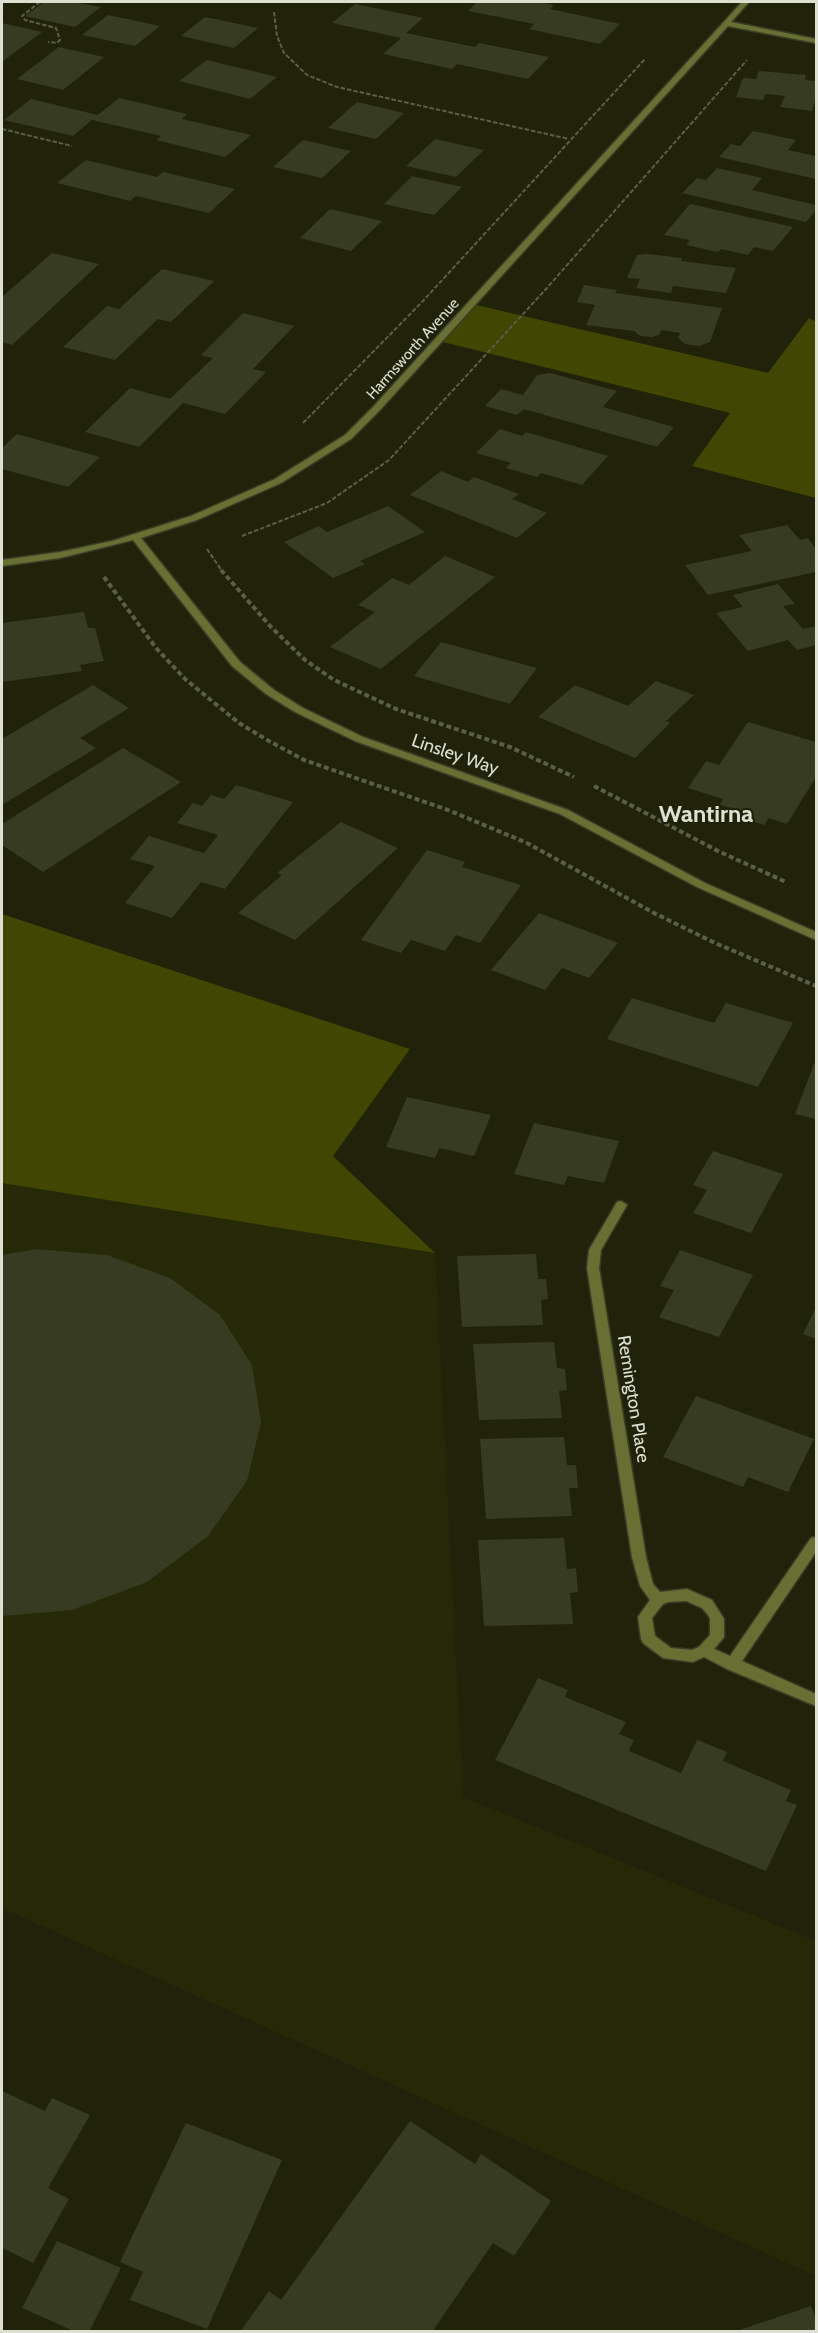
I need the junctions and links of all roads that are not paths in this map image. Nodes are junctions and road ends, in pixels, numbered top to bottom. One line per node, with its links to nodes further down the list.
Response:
1 (745, 2): 2 (street, Harmsworth Avenue)
2 (726, 23): 3 (street); 4 (street, Harmsworth Avenue)
3 (816, 41)
4 (135, 536): 5 (street, Harmsworth Avenue); 6 (street, Linsley Way)
5 (2, 563)
6 (816, 936)
7 (621, 1205): 9 (street, Remington Place)
8 (816, 1542): 11 (street)
9 (658, 1600): 10 (street); 10 (street)
10 (705, 1651): 11 (street)
11 (732, 1665): 12 (street)
12 (816, 1700)

